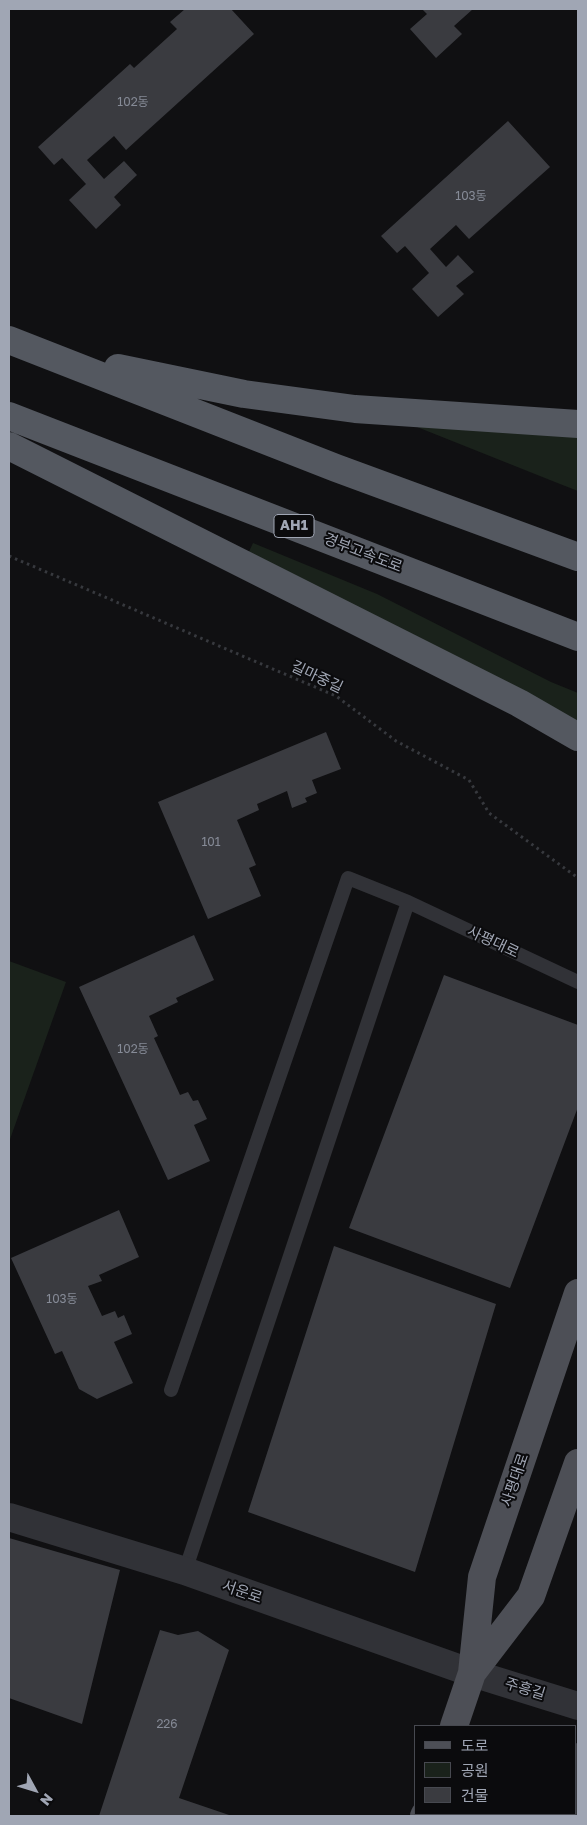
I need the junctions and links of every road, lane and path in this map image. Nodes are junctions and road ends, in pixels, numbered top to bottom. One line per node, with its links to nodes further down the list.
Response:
1 (12, 342): 3 (highway); 6 (highway)
2 (9, 416): 7 (highway, 경부고속도로 / AH1)
3 (578, 424)
4 (9, 446): 8 (highway)
5 (9, 556): 9 (path, 길마중길)
6 (578, 558)
7 (578, 637)
8 (578, 736)
9 (578, 878)
10 (408, 902): 11 (lane, 사평대로); 13 (lane, 사평대로); 16 (lane)
11 (578, 982)
12 (578, 1293): 17 (main road, 사평대로)
13 (171, 1390)
14 (578, 1463): 17 (main road, 사평대로)
15 (9, 1518): 16 (street, 서운로)
16 (185, 1572): 17 (street, 서운로)
17 (472, 1672): 18 (street, 주흥길); 19 (main road, 사평대로)
18 (578, 1706)
19 (454, 1725)

